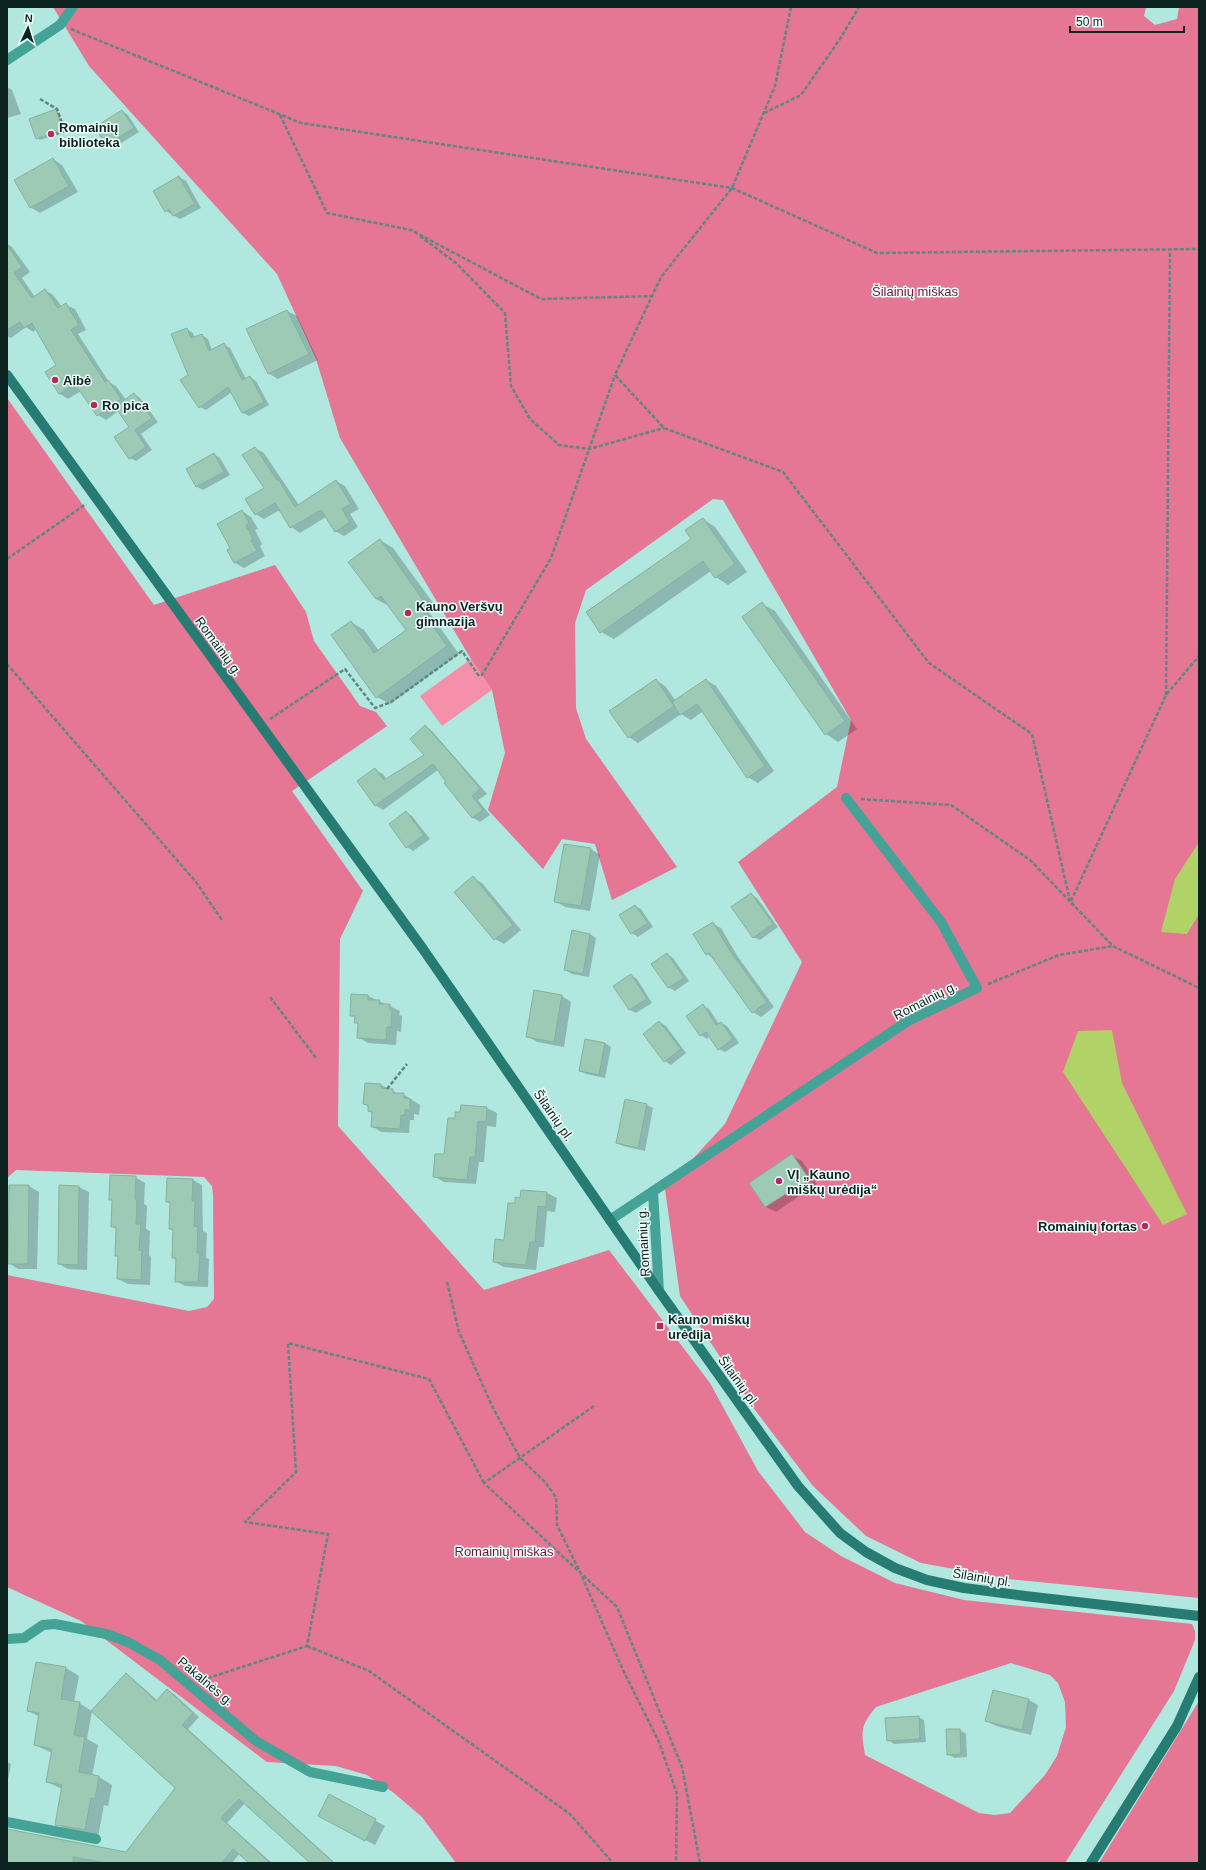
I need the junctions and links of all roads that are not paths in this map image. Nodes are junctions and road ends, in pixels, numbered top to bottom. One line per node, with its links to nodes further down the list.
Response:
1 (73, 7): 2 (street)
2 (7, 60)
3 (7, 375): 5 (main road, Romainių g.)
4 (846, 798): 6 (street, Romainių g.)
5 (410, 932): 7 (main road, Šilainių pl.)
6 (653, 1192): 7 (street, Romainių g.); 8 (street, Romainių g.)
7 (610, 1220): 8 (main road, Šilainių pl.)
8 (659, 1291): 9 (main road, Šilainių pl.)
9 (1199, 1616)
10 (7, 1639): 12 (street, Pakalnės g.)
11 (1199, 1677): 15 (main road)
12 (383, 1787)
13 (7, 1822): 14 (street)
14 (96, 1839)
15 (1091, 1863)

